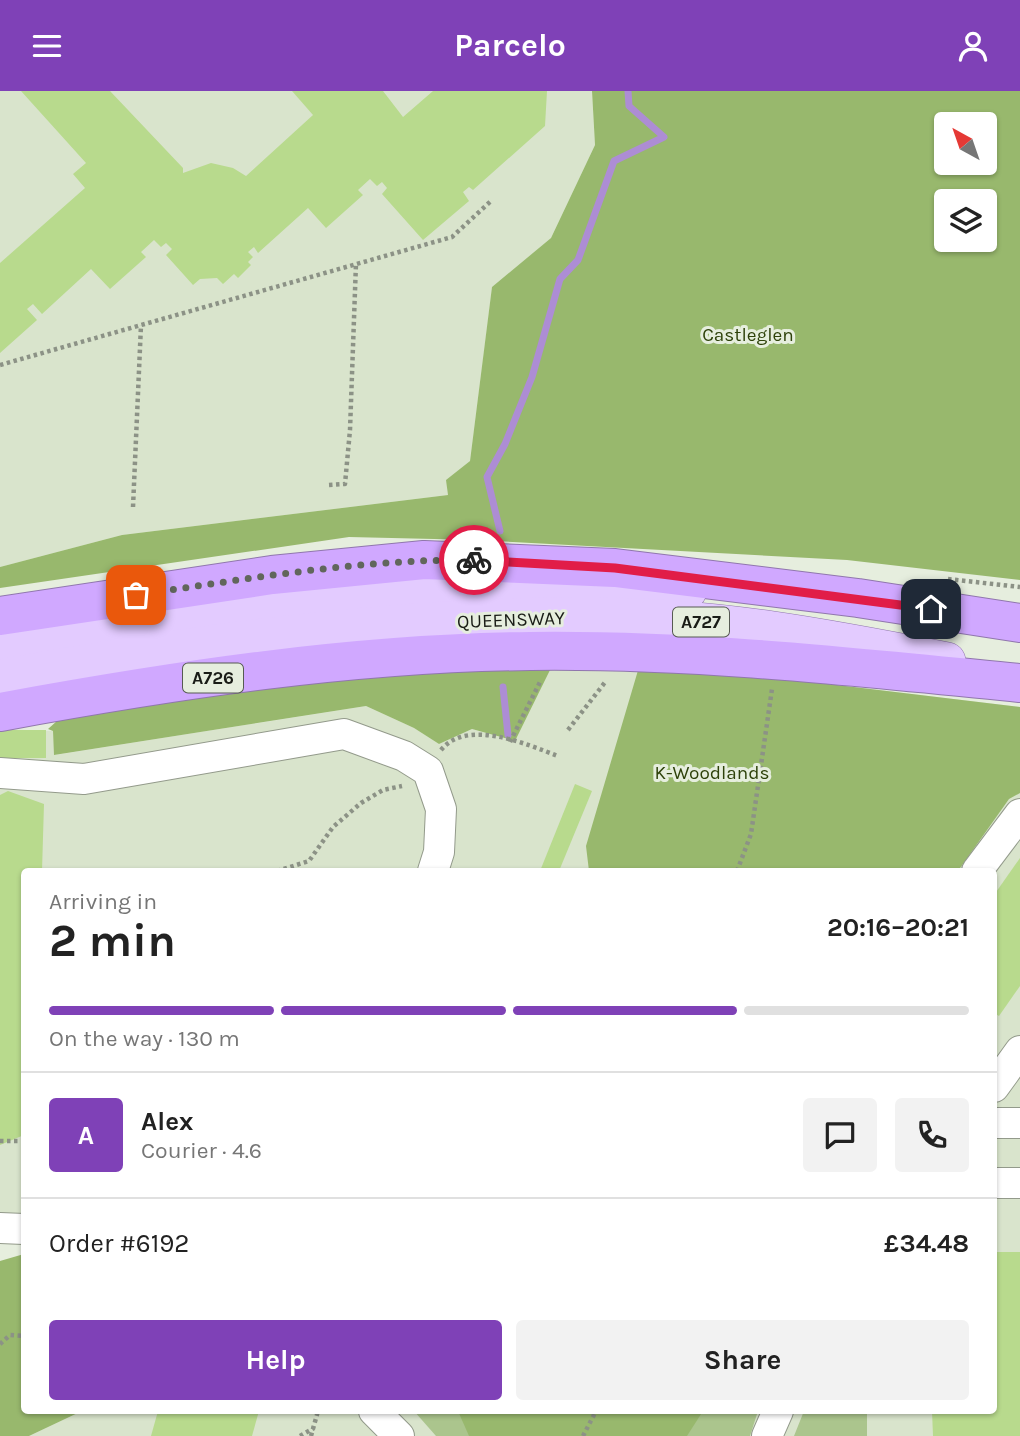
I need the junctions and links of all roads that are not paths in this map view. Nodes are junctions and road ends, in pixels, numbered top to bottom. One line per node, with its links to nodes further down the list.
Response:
1 (812, 593): 2 (main road, QUEENSWAY / A727); 3 (highway, QUEENSWAY); 4 (highway, QUEENSWAY)
2 (384, 610): 5 (main road, QUEENSWAY / A727); 6 (main road, QUEENSWAY / A727); 7 (main road, QUEENSWAY / A727)
3 (0, 616)
4 (1020, 623)
5 (0, 645)
6 (1020, 675)
7 (0, 678)
8 (1020, 683): 9 (highway, QUEENSWAY / A726)
9 (0, 712)
10 (0, 773): 12 (street)
11 (1020, 814): 13 (street)
12 (434, 868)
13 (979, 868)
14 (1020, 1051): 15 (street)
15 (997, 1083)
16 (997, 1123): 17 (street)
17 (1020, 1123)
18 (997, 1183): 19 (street)
19 (1020, 1183)
20 (0, 1228): 21 (street)
21 (21, 1229)
22 (377, 1414): 24 (street)
23 (777, 1414): 25 (street)
24 (399, 1436)
25 (767, 1436)

